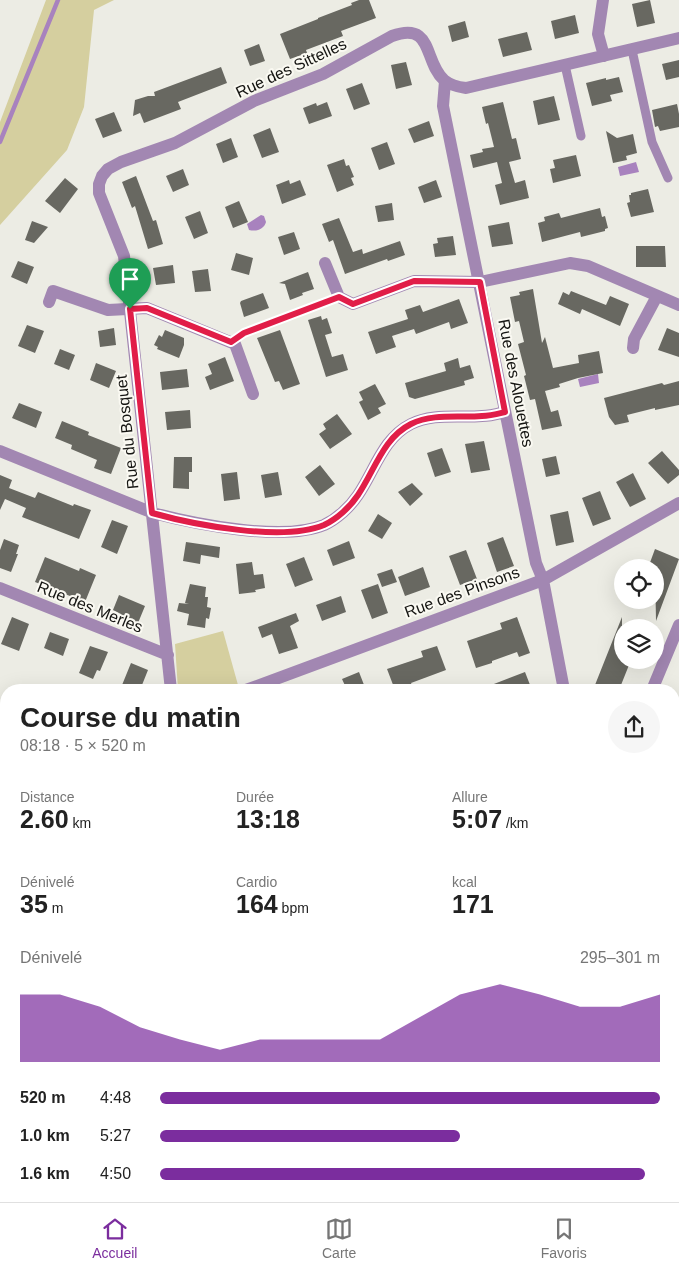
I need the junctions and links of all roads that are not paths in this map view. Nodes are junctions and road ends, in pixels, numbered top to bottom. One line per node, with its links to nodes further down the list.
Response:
1 (604, 0): 4 (street)
2 (679, 38): 3 (street)
3 (632, 50): 4 (street); 9 (lane)
4 (604, 56): 5 (street)
5 (565, 65): 6 (street); 7 (lane)
6 (445, 81): 8 (street, Rue des Sittelles); 11 (street, Rue des Alouettes)
7 (580, 136)
8 (102, 176): 15 (street, Rue du Bosquet)
9 (668, 178)
10 (325, 263): 11 (street)
11 (480, 282): 12 (street); 18 (street, Rue des Alouettes)
12 (657, 296): 14 (street); 16 (street)
13 (49, 302): 15 (street)
14 (679, 305)
15 (130, 309): 17 (street); 21 (street, Rue du Bosquet)
16 (634, 348)
17 (253, 394)
18 (505, 412): 21 (street); 22 (street, Rue des Alouettes)
19 (0, 451): 21 (street)
20 (679, 503): 22 (street, Rue des Pinsons)
21 (152, 513): 25 (street, Rue du Bosquet)
22 (543, 580): 27 (street, Rue des Pinsons); 28 (street, Rue des Alouettes)
23 (0, 588): 25 (street, Rue des Merles)
24 (679, 628): 29 (street)
25 (168, 655): 26 (street, Rue du Bosquet)
26 (170, 684)
27 (262, 684)
28 (563, 684)
29 (655, 684)

